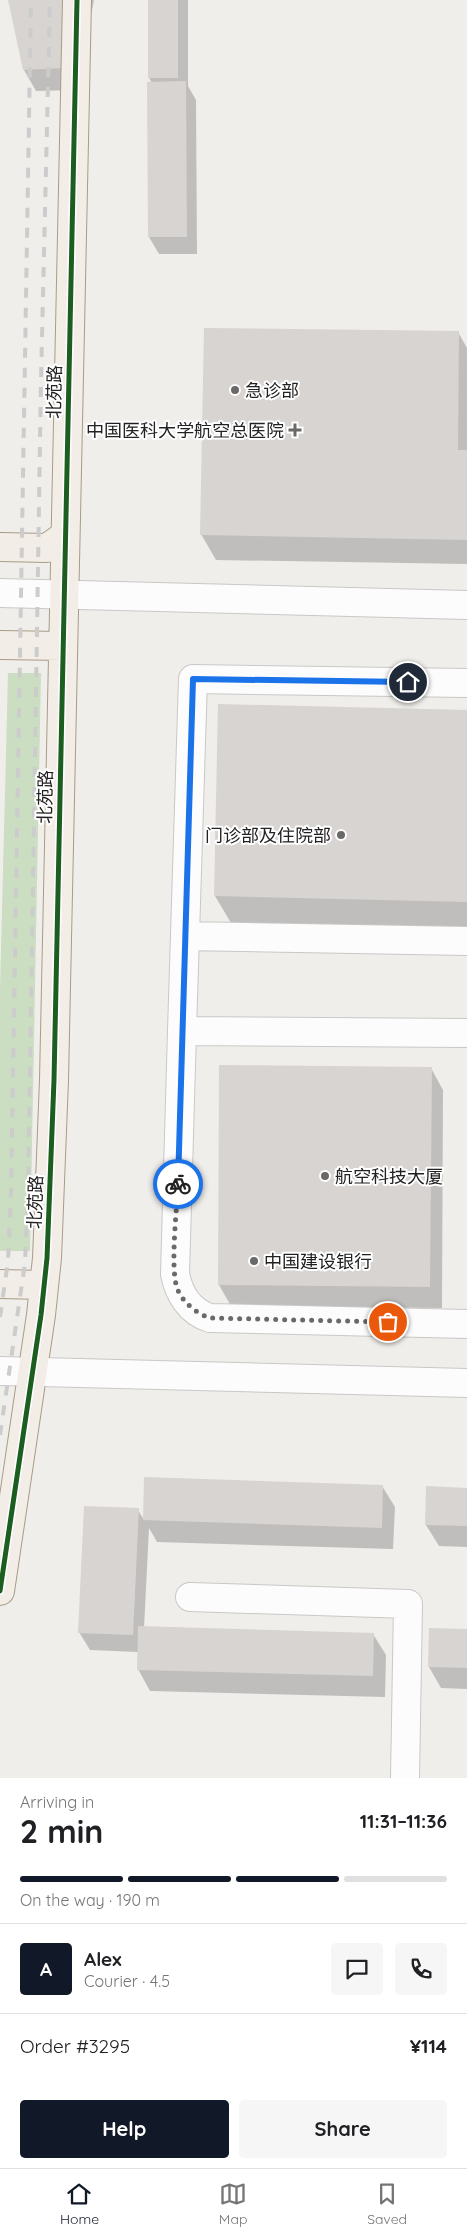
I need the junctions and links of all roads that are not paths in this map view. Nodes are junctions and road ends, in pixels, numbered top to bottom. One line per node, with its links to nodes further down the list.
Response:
1 (77, 0): 2 (main road, 北苑路)
2 (64, 536): 3 (main road); 5 (main road, 北苑路)
3 (0, 547)
4 (0, 593): 5 (street)
5 (63, 594): 6 (street); 8 (main road, 北苑路)
6 (467, 605)
7 (0, 645): 8 (main road)
8 (62, 646): 15 (main road, 北苑路)
9 (467, 682): 10 (street)
10 (185, 936): 11 (street); 12 (street)
11 (467, 942)
12 (182, 1031): 13 (street); 16 (street)
13 (467, 1033)
14 (0, 1284): 15 (main road)
15 (44, 1285): 18 (main road, 北苑路)
16 (467, 1324)
17 (0, 1371): 18 (street)
18 (32, 1371): 19 (street); 20 (main road, 北苑路)
19 (467, 1383)
20 (8, 1487): 21 (main road, 北苑路)
21 (0, 1591)
22 (190, 1597): 23 (street)
23 (405, 1778)

